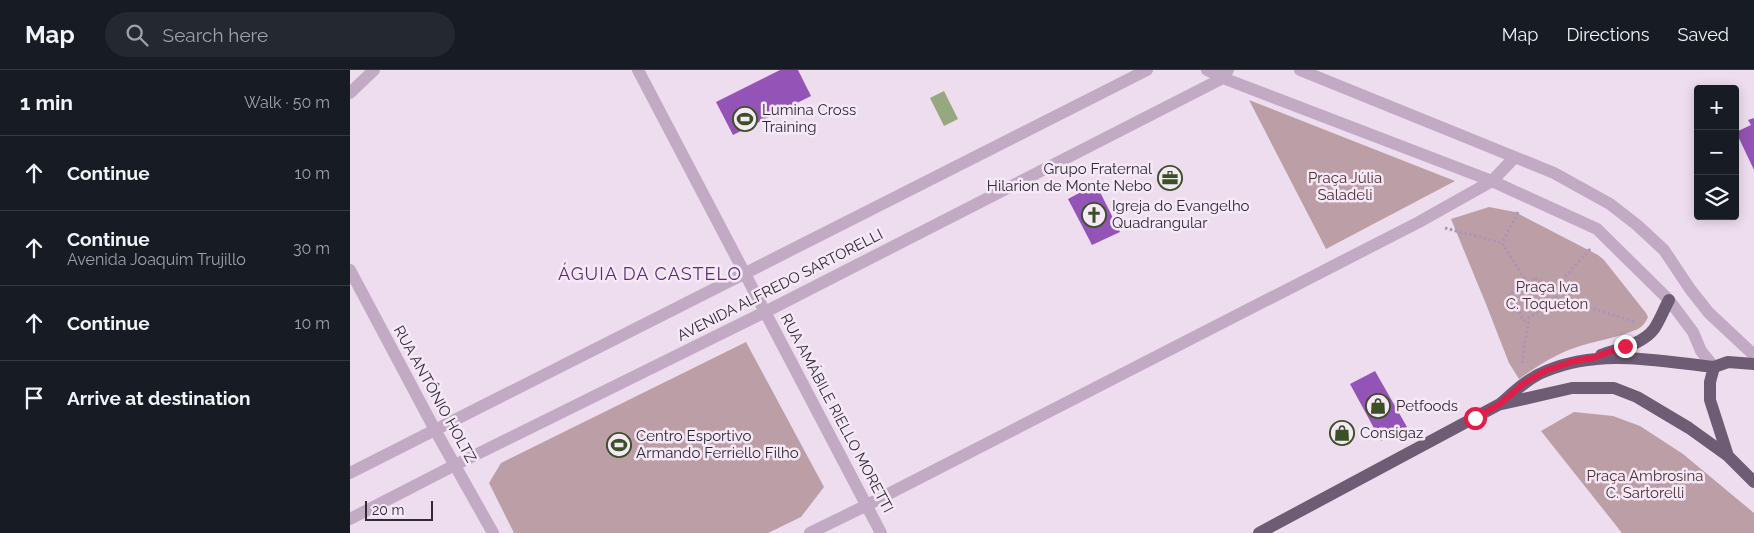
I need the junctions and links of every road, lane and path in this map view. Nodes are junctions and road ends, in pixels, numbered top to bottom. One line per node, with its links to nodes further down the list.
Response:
1 (374, 70): 7 (street)
2 (638, 70): 15 (street, RUA AMÁBILE RIELLO MORETTI)
3 (1147, 70): 15 (street, AVENIDA ALFREDO SARTORELLI)
4 (1207, 70): 6 (street)
5 (1300, 70): 8 (street)
6 (1225, 74): 9 (street); 20 (street, AVENIDA ALFREDO SARTORELLI)
7 (350, 93)
8 (1515, 157): 9 (street); 23 (street)
9 (1492, 181): 10 (street); 11 (street)
10 (1527, 195): 12 (street); 13 (path)
11 (1419, 222): 13 (path); 34 (street)
12 (1603, 234): 17 (path); 19 (street)
13 (1502, 242): 16 (path)
14 (350, 270): 29 (street, RUA ANTÔNIO HOLTZ)
15 (745, 274): 20 (street, RUA AMÁBILE RIELLO MORETTI); 29 (street, AVENIDA ALFREDO SARTORELLI)
16 (1526, 281)
17 (1555, 288): 18 (path); 21 (path)
18 (1555, 297): 21 (path); 22 (path)
19 (1669, 300): 22 (main road); 26 (street)
20 (765, 312): 31 (street, AVENIDA ALFREDO SARTORELLI); 34 (street, RUA AMÁBILE RIELLO MORETTI)
21 (1529, 318): 27 (path)
22 (1655, 328): 24 (main road)
23 (1754, 355)
24 (1593, 358): 26 (main road); 27 (main road)
25 (1754, 364): 26 (main road)
26 (1714, 367): 30 (main road)
27 (1518, 388): 28 (main road)
28 (1500, 404): 30 (main road); 39 (main road)
29 (435, 430): 31 (street, RUA ANTÔNIO HOLTZ); 32 (street, AVENIDA ALFREDO SARTORELLI)
30 (1728, 456): 33 (main road)
31 (455, 464): 35 (street, AVENIDA ALFREDO SARTORELLI); 36 (street, RUA ANTÔNIO HOLTZ)
32 (350, 473)
33 (1754, 482)
34 (867, 506): 37 (street); 38 (street, RUA AMÁBILE RIELLO MORETTI)
35 (350, 519)
36 (493, 533)
37 (810, 533)
38 (881, 533)
39 (1259, 533)

